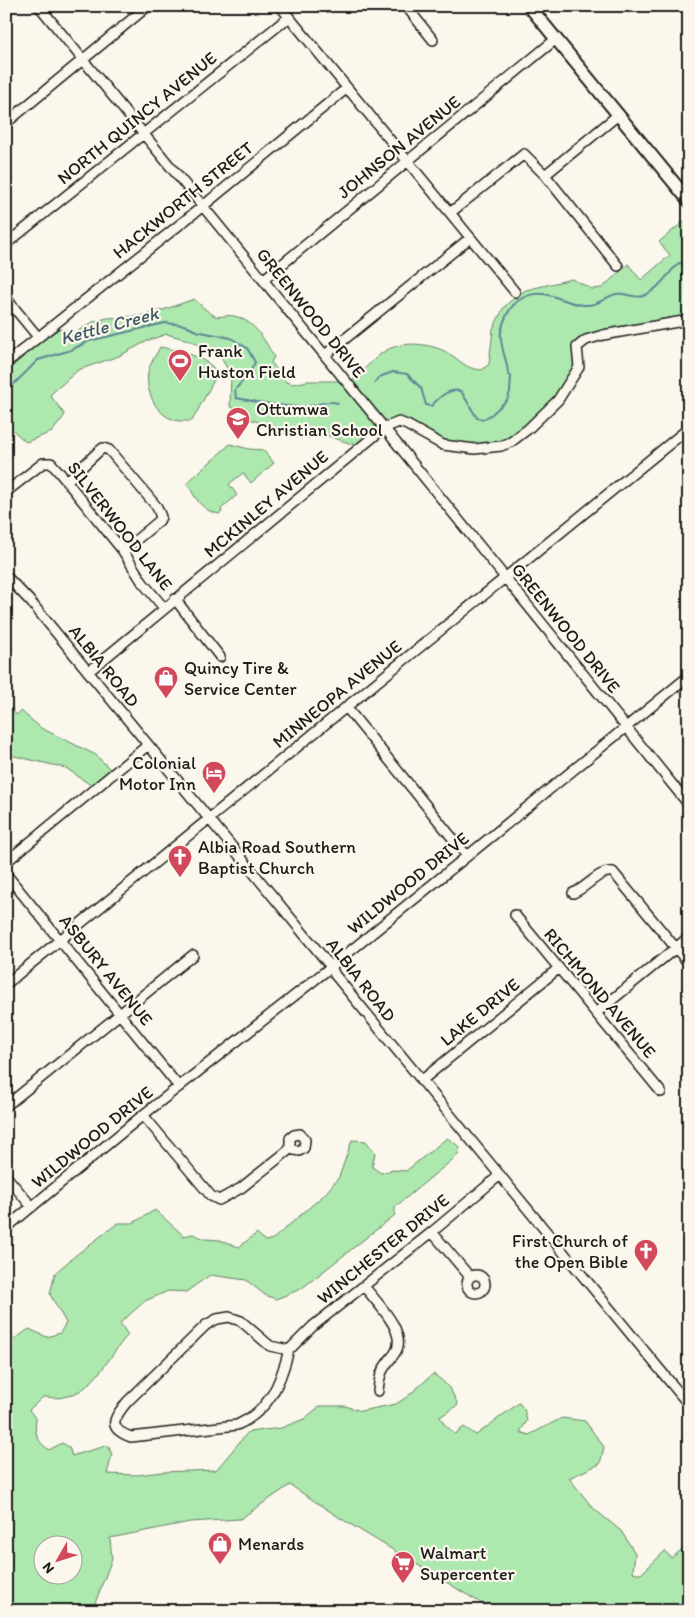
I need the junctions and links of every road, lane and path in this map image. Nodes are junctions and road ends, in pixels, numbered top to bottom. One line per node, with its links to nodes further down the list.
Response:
1 (39, 6): 9 (street, GREENWOOD DRIVE)
2 (148, 6): 9 (street)
3 (280, 6): 6 (street)
4 (406, 6): 7 (street)
5 (529, 6): 8 (main road)
6 (289, 17): 10 (street); 13 (street, NORTH QUINCY AVENUE)
7 (433, 40)
8 (556, 40): 11 (main road); 14 (street, JOHNSON AVENUE)
9 (83, 60): 12 (street); 13 (street, GREENWOOD DRIVE)
10 (347, 88): 14 (street); 17 (street, HACKWORTH STREET)
11 (618, 115): 15 (street); 16 (main road)
12 (6, 123)
13 (143, 133): 17 (street, GREENWOOD DRIVE); 20 (street, NORTH QUINCY AVENUE)
14 (408, 161): 18 (street); 22 (street, JOHNSON AVENUE)
15 (545, 175): 18 (street); 21 (street)
16 (689, 201)
17 (203, 206): 22 (street, GREENWOOD DRIVE); 26 (street, HACKWORTH STREET)
18 (450, 213): 19 (street)
19 (470, 238): 23 (street); 27 (street)
20 (6, 244)
21 (618, 266)
22 (263, 280): 27 (street, GREENWOOD DRIVE)
23 (515, 292)
24 (6, 298): 26 (street)
25 (689, 320): 29 (street)
26 (38, 337): 28 (street, HACKWORTH STREET)
27 (325, 355): 29 (street, GREENWOOD DRIVE)
28 (6, 362)
29 (384, 428): 35 (street, GREENWOOD DRIVE); 36 (street, MCKINLEY AVENUE)
30 (689, 428): 35 (street, MINNEOPA AVENUE)
31 (67, 482): 32 (street, SILVERWOOD LANE); 33 (street, SILVERWOOD LANE); 33 (street)
32 (6, 492)
33 (123, 551): 37 (street, SILVERWOOD LANE)
34 (6, 576): 39 (street, ALBIA ROAD)
35 (505, 579): 41 (street, MINNEOPA AVENUE); 42 (street, GREENWOOD DRIVE)
36 (175, 599): 37 (street, MCKINLEY AVENUE); 38 (street)
37 (164, 608): 39 (street, MCKINLEY AVENUE)
38 (220, 657)
39 (88, 672): 43 (street, ALBIA ROAD)
40 (689, 676): 42 (street, WILDWOOD DRIVE)
41 (346, 707): 45 (street, MINNEOPA AVENUE); 46 (street)
42 (626, 728): 44 (street, GREENWOOD DRIVE); 46 (street, WILDWOOD DRIVE)
43 (148, 745): 45 (street, ALBIA ROAD); 47 (street)
44 (689, 805)
45 (210, 820): 52 (street, MINNEOPA AVENUE); 56 (street, ALBIA ROAD)
46 (467, 856): 56 (street, WILDWOOD DRIVE)
47 (6, 862)
48 (6, 874): 52 (street, ASBURY AVENUE)
49 (574, 893): 53 (street)
50 (515, 915): 57 (street, RICHMOND AVENUE)
51 (689, 938): 53 (street)
52 (61, 939): 58 (street, MINNEOPA AVENUE); 60 (street, ASBURY AVENUE)
53 (676, 948): 55 (street); 59 (street)
54 (192, 955): 60 (street)
55 (689, 964)
56 (331, 966): 61 (street, ALBIA ROAD); 62 (street, WILDWOOD DRIVE)
57 (559, 968): 59 (street, RICHMOND AVENUE); 61 (street, LAKE DRIVE)
58 (6, 984)
59 (596, 1013): 63 (street, RICHMOND AVENUE)
60 (120, 1014): 62 (street, ASBURY AVENUE); 64 (street)
61 (421, 1081): 67 (street, ALBIA ROAD)
62 (180, 1087): 65 (street, WILDWOOD DRIVE)
63 (661, 1092)
64 (6, 1106)
65 (143, 1115): 66 (street); 69 (street, WILDWOOD DRIVE)
66 (290, 1149)
67 (500, 1175): 71 (street, WINCHESTER DRIVE); 76 (street, ALBIA ROAD)
68 (6, 1176): 69 (street)
69 (32, 1207): 70 (street, WILDWOOD DRIVE)
70 (6, 1228)
71 (432, 1232): 72 (street); 73 (street, WINCHESTER DRIVE)
72 (470, 1277)
73 (364, 1286): 74 (street, WINCHESTER DRIVE); 75 (street)
74 (289, 1350): 74 (street)
75 (378, 1391)
76 (689, 1405)

